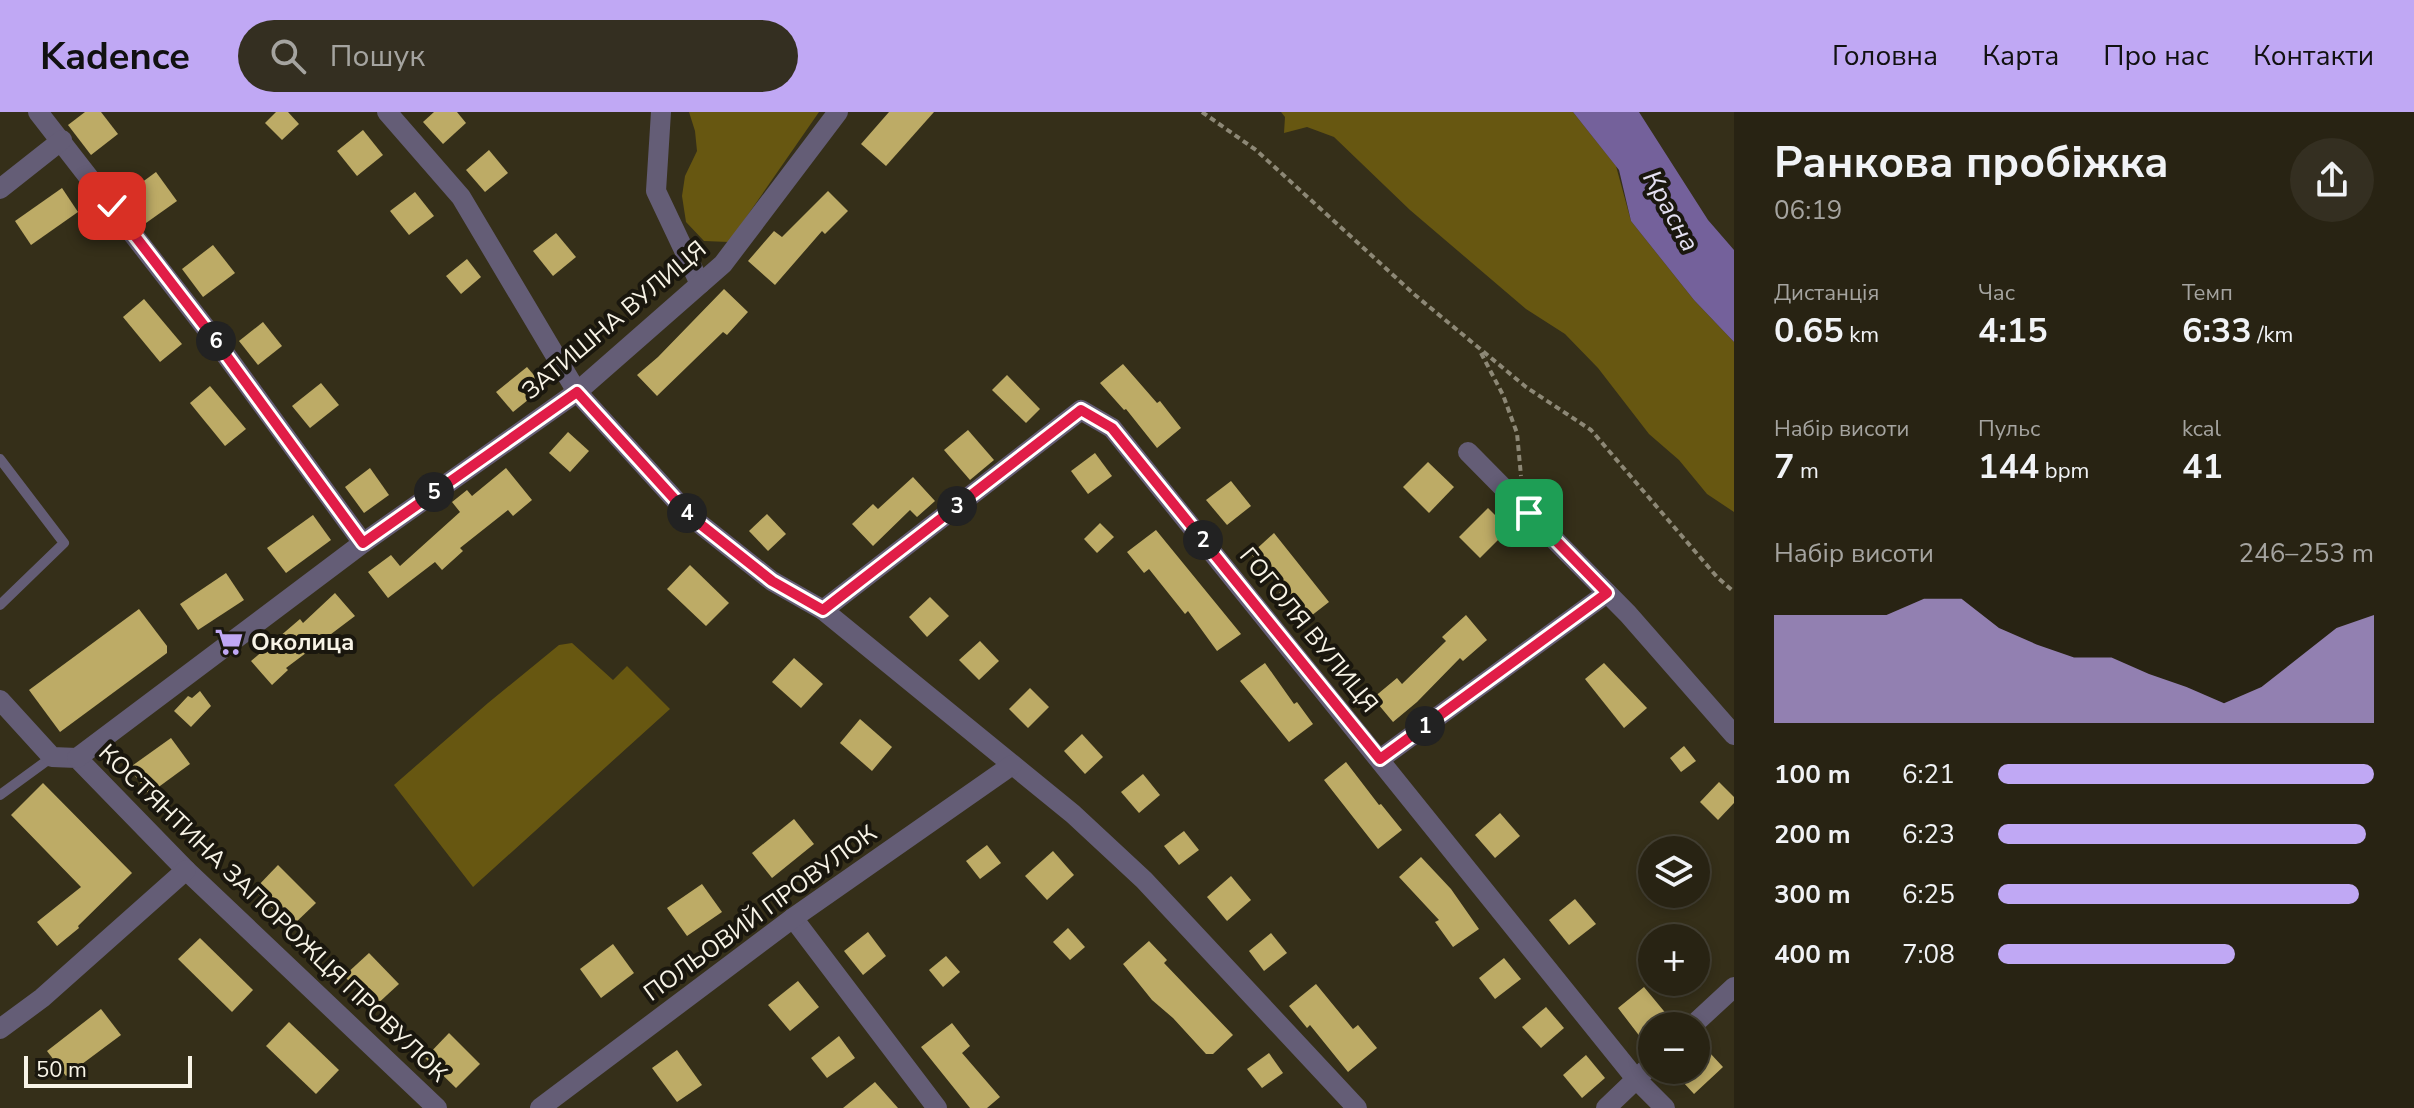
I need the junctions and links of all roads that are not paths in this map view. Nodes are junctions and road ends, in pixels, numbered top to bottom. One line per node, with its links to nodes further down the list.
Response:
1 (38, 112): 5 (street)
2 (387, 112): 8 (street)
3 (661, 112): 7 (street)
4 (838, 112): 7 (street, ЗАТИШНА ВУЛИЦЯ)
5 (62, 140): 6 (street); 11 (street)
6 (0, 189)
7 (700, 284): 8 (street, ЗАТИШНА ВУЛИЦЯ)
8 (577, 392): 11 (street, ЗАТИШНА ВУЛИЦЯ); 14 (street)
9 (1468, 452): 12 (street)
10 (0, 459): 13 (lane)
11 (363, 543): 18 (street, ЗАТИШНА ВУЛИЦЯ)
12 (1607, 593): 16 (street); 19 (street)
13 (0, 605)
14 (823, 610): 19 (street, ГОГОЛЯ ВУЛИЦЯ); 20 (street)
15 (0, 700): 17 (street)
16 (1734, 735)
17 (52, 757): 18 (street, КОСТЯНТИНА ЗАПОРОЖЦЯ ПРОВУЛОК); 21 (lane)
18 (77, 758): 22 (street, КОСТЯНТИНА ЗАПОРОЖЦЯ ПРОВУЛОК)
19 (1380, 759): 27 (street, ГОГОЛЯ ВУЛИЦЯ)
20 (1012, 765): 23 (street, ПОЛЬОВИЙ ПРОВУЛОК); 31 (street)
21 (0, 795)
22 (186, 870): 26 (street); 28 (street, КОСТЯНТИНА ЗАПОРОЖЦЯ ПРОВУЛОК)
23 (793, 918): 29 (street, ПОЛЬОВИЙ ПРОВУЛОК); 30 (street)
24 (1734, 987): 25 (street)
25 (1707, 1012)
26 (0, 1029)
27 (1636, 1079): 32 (street); 33 (street, ГОГОЛЯ ВУЛИЦЯ)
28 (437, 1108)
29 (540, 1108)
30 (937, 1108)
31 (1357, 1108)
32 (1606, 1108)
33 (1665, 1108)

